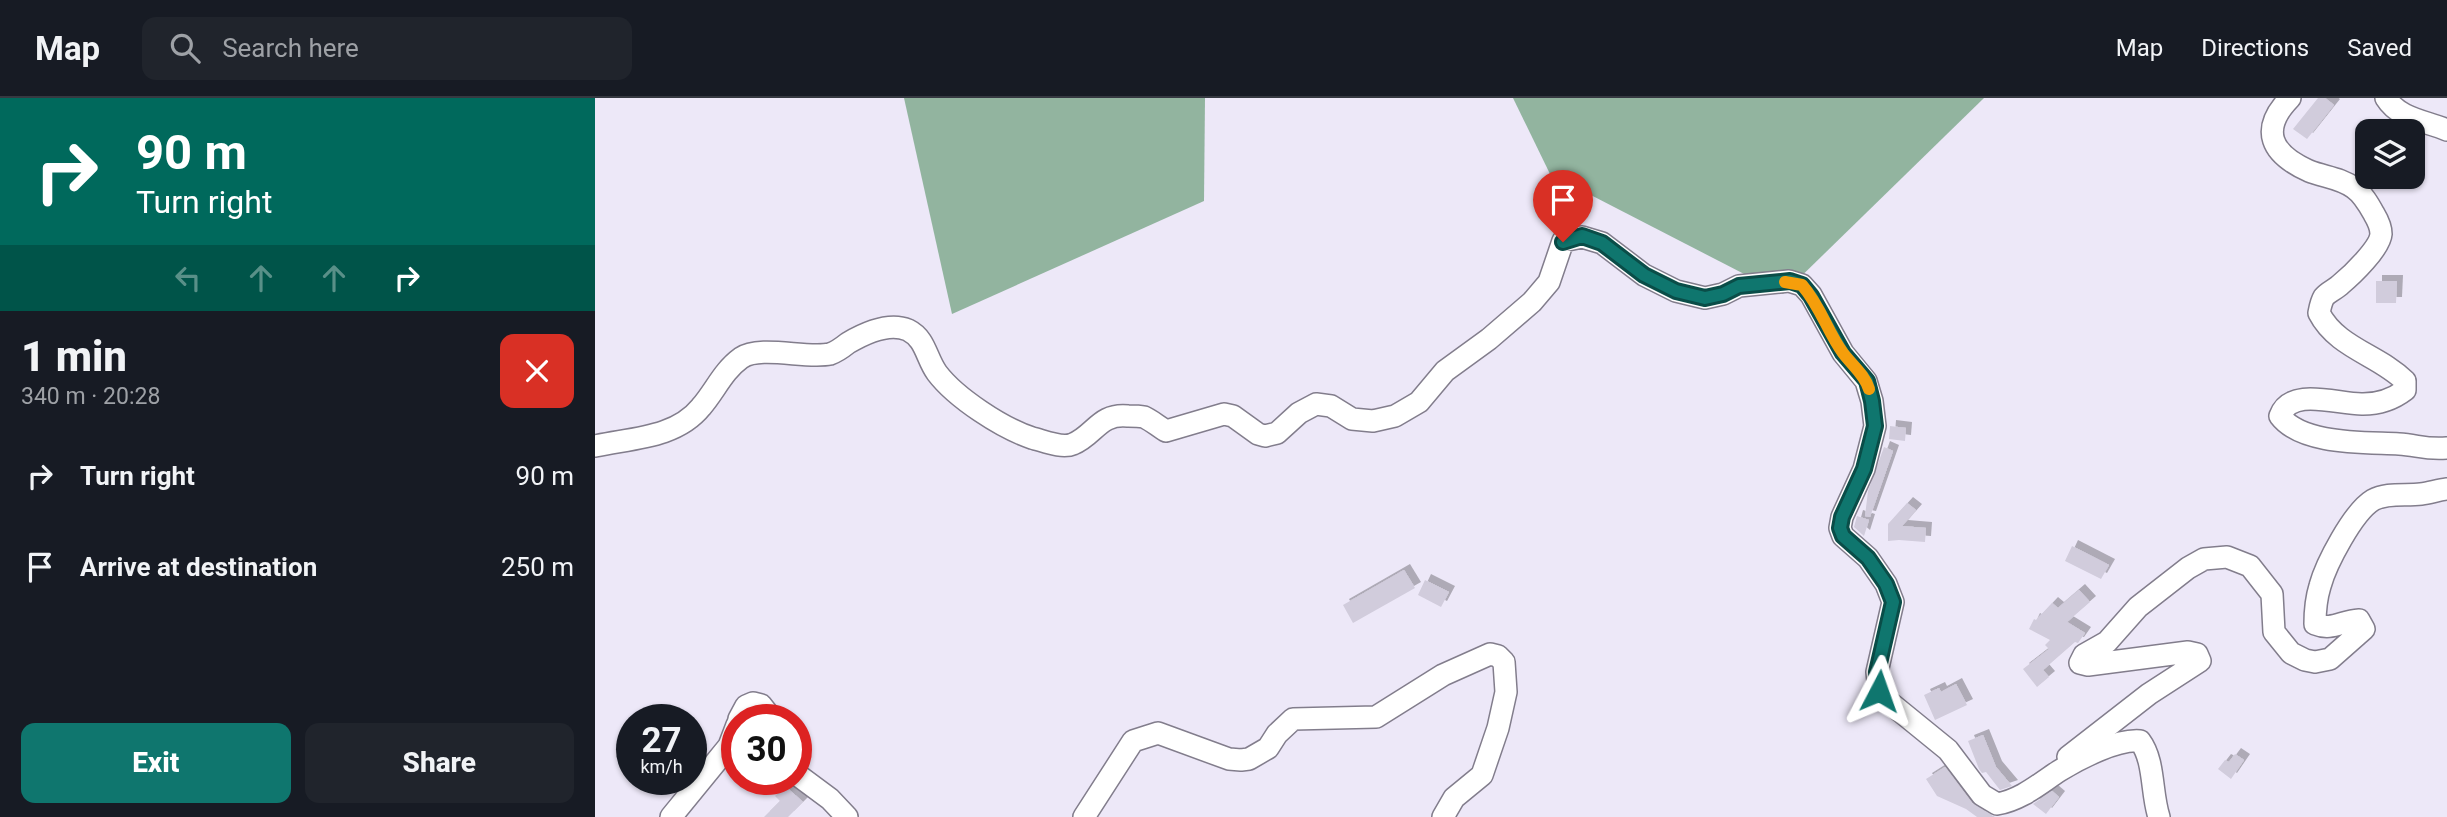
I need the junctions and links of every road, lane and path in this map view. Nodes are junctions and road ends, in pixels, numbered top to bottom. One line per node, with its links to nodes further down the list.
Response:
1 (2290, 98): 5 (street)
2 (2386, 98): 3 (street)
3 (2447, 130)
4 (595, 446): 8 (street)
5 (2447, 448)
6 (2447, 489): 8 (street)
7 (721, 756): 10 (street)
8 (2063, 769): 14 (street)
9 (812, 786): 11 (street)
10 (671, 817)
11 (848, 817)
12 (1084, 817): 13 (street)
13 (1443, 817)
14 (2159, 817)

